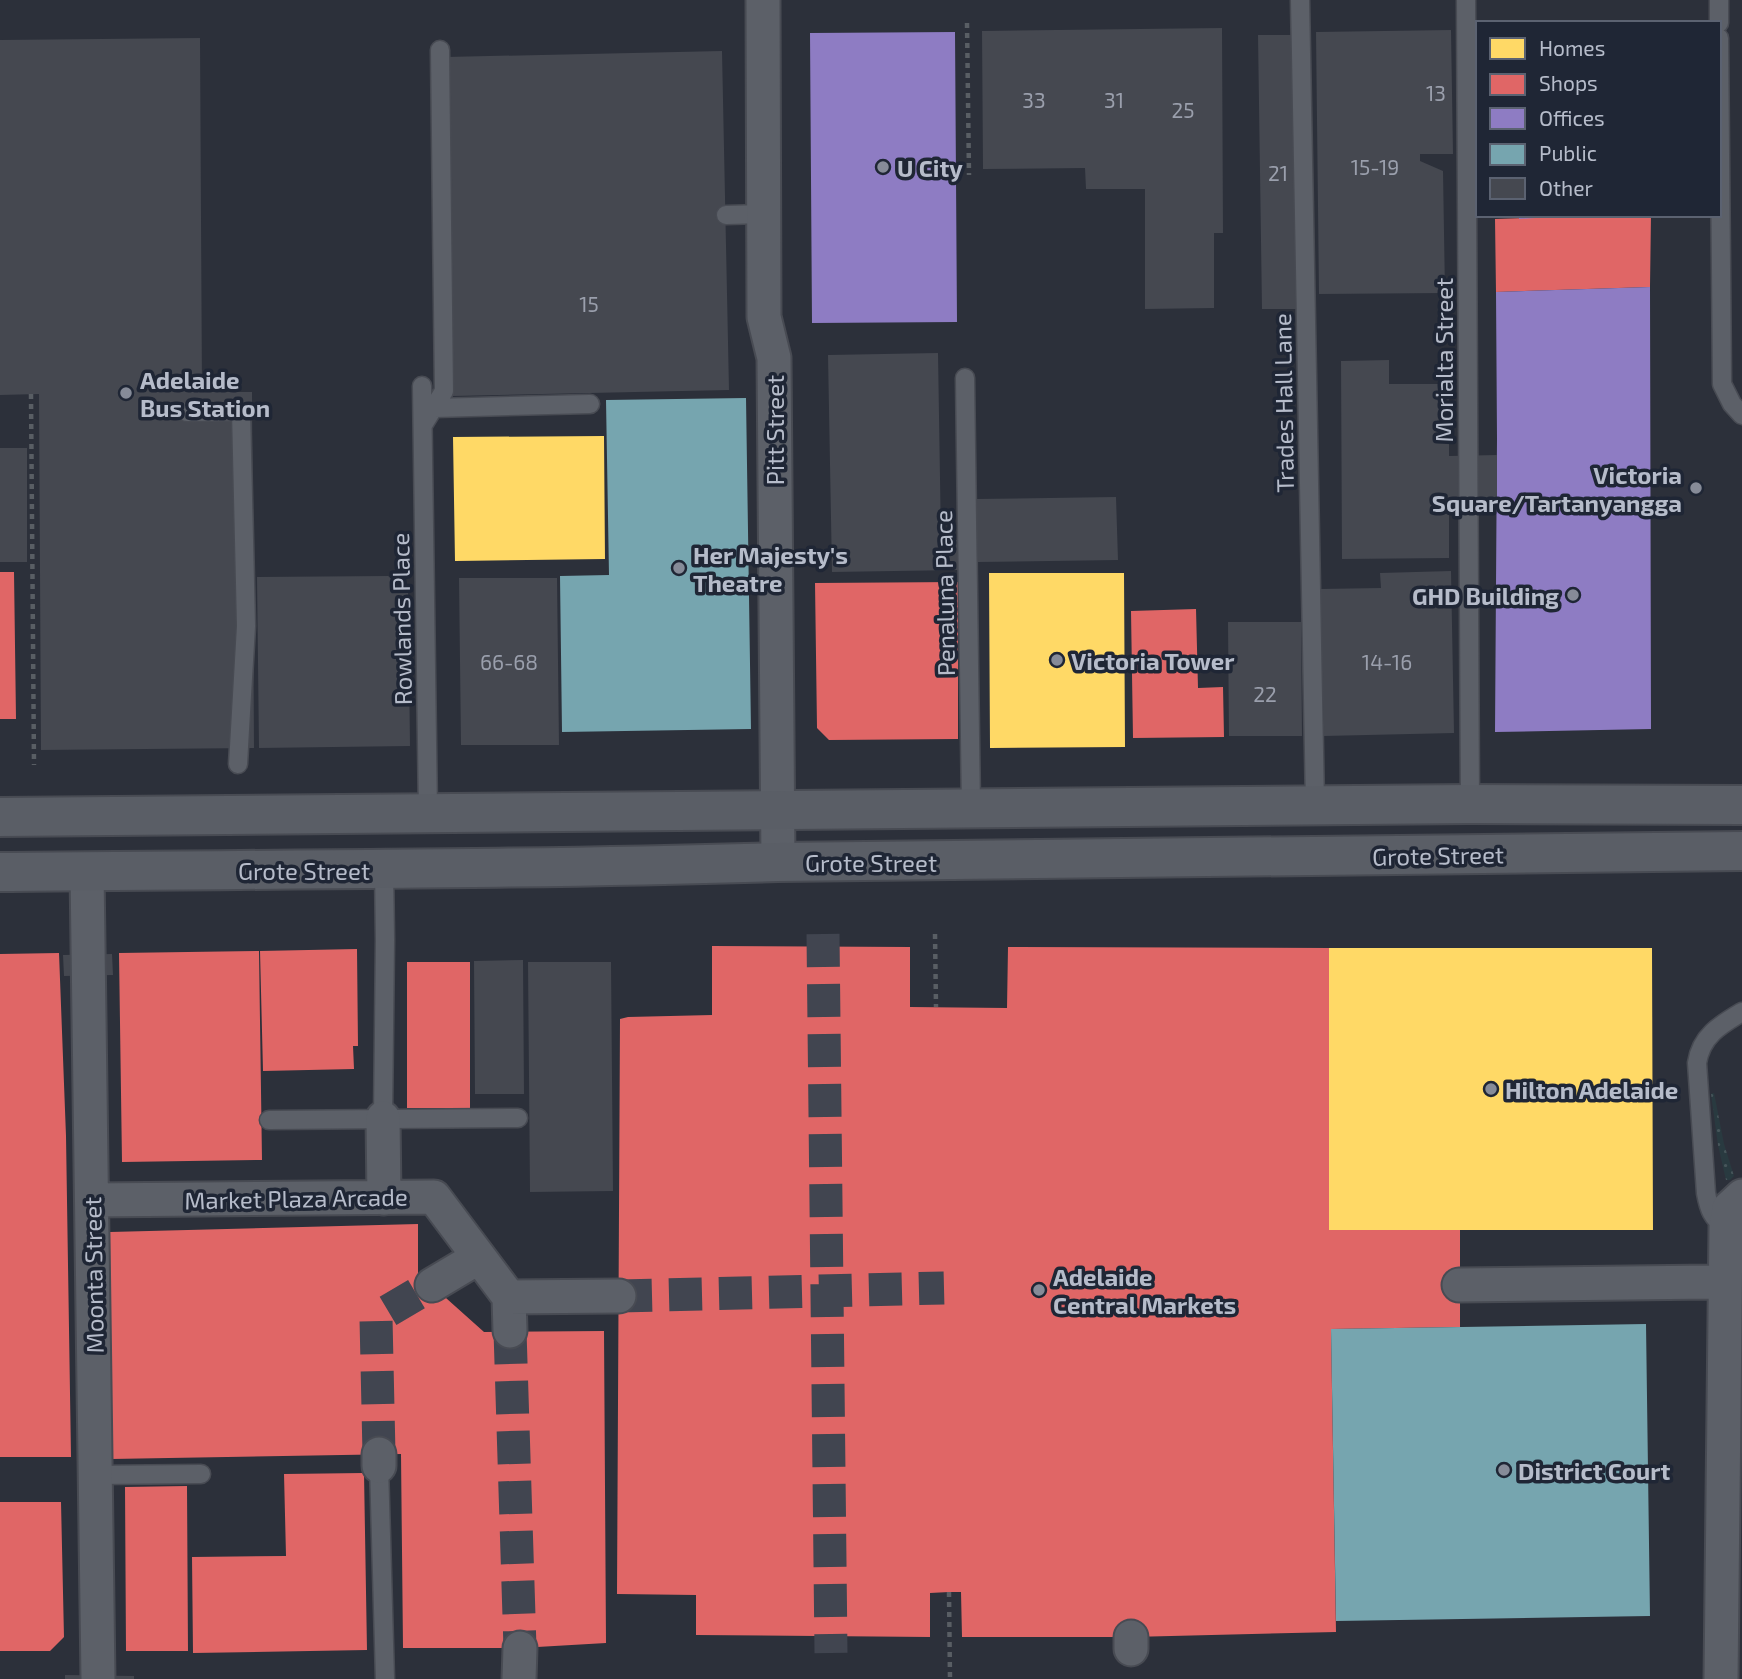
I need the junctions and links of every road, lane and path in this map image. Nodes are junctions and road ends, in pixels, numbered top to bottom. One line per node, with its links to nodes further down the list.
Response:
1 (763, 0): 10 (street, Pitt Street)
2 (1300, 0): 23 (lane, Trades Hall Lane)
3 (1466, 0): 22 (lane, Morialta Street)
4 (1718, 0): 5 (lane)
5 (1719, 21)
6 (967, 23): 8 (path)
7 (440, 50): 16 (lane)
8 (969, 175)
9 (1721, 211): 18 (lane)
10 (764, 214): 11 (lane); 26 (street, Pitt Street)
11 (726, 215)
12 (965, 378): 25 (lane, Penaluna Place)
13 (422, 386): 19 (lane, Rowlands Place)
14 (32, 394): 21 (path)
15 (590, 404): 16 (lane)
16 (434, 408): 19 (lane)
17 (187, 412): 20 (lane)
18 (1742, 415)
19 (423, 425): 27 (lane, Rowlands Place)
20 (238, 764)
21 (34, 765)
22 (1470, 804): 23 (main road, Grote Street); 24 (main road, Grote Street)
23 (1315, 805): 25 (main road, Grote Street)
24 (1742, 805)
25 (971, 808): 26 (main road, Grote Street)
26 (777, 810): 27 (main road, Grote Street); 30 (street, Pitt Street)
27 (428, 813): 28 (main road, Grote Street)
28 (0, 817)
29 (1742, 851): 30 (main road, Grote Street)
30 (779, 862): 31 (main road, Grote Street)
31 (384, 869): 32 (main road, Grote Street); 37 (lane)
32 (87, 871): 33 (main road, Grote Street); 42 (street, Moonta Street)
33 (0, 872)
34 (935, 933): 35 (path)
35 (936, 1007)
36 (1742, 1012): 43 (lane)
37 (383, 1118): 38 (lane); 39 (lane); 41 (street)
38 (518, 1118)
39 (269, 1120)
40 (1742, 1196): 43 (street)
41 (384, 1198): 42 (street, Market Plaza Arcade); 44 (street, Market Plaza Arcade)
42 (92, 1200): 53 (street, Moonta Street)
43 (1734, 1232): 58 (street)
44 (479, 1257): 46 (street); 49 (street, Market Plaza Arcade)
45 (1710, 1282): 47 (street)
46 (432, 1285)
47 (1460, 1285)
48 (619, 1296): 49 (street)
49 (509, 1297): 50 (street)
50 (510, 1331)
51 (379, 1460): 56 (lane)
52 (201, 1474): 53 (lane)
53 (95, 1475): 55 (street, Moonta Street)
54 (949, 1592): 57 (path)
55 (98, 1679)
56 (385, 1679)
57 (950, 1679)
58 (1721, 1679)

